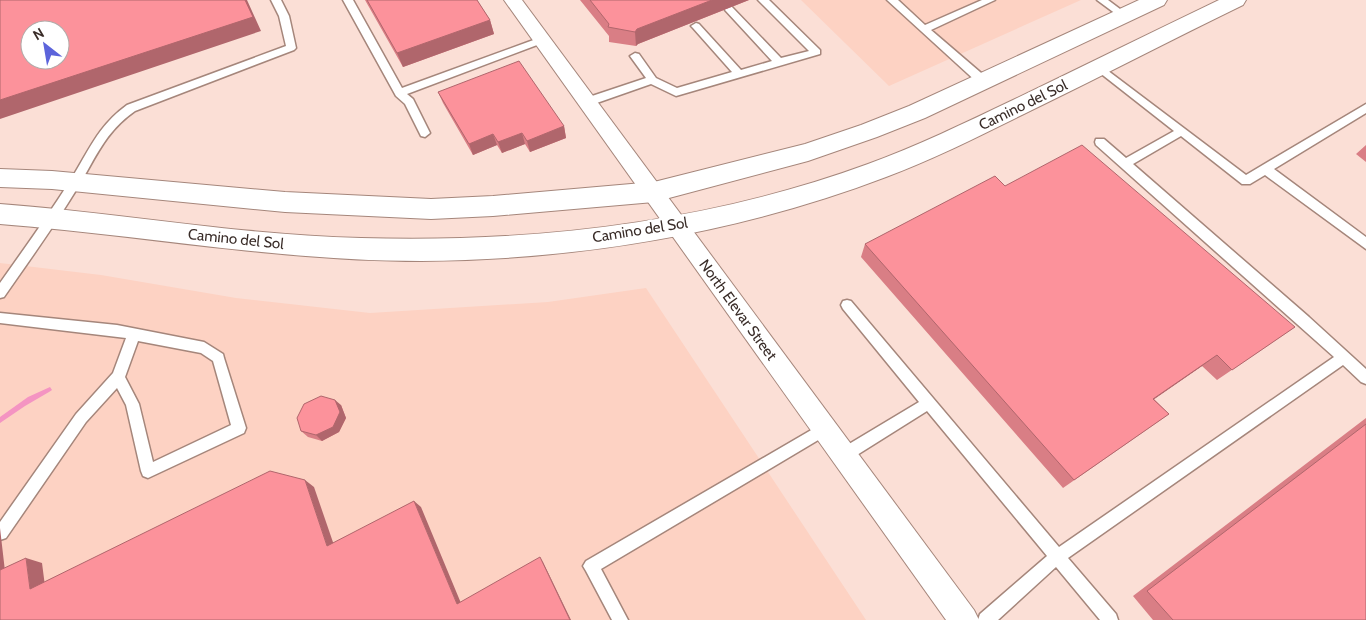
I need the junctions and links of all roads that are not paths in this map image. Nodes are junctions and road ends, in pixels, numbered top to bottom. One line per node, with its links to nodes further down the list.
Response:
1 (276, 0): 30 (lane)
2 (348, 0): 21 (lane)
3 (513, 0): 14 (street, North Elevar Street)
4 (763, 0): 16 (lane)
5 (892, 0): 13 (lane)
6 (990, 0): 13 (lane)
7 (1102, 0): 11 (lane)
8 (1157, 0): 11 (street)
9 (1236, 0): 17 (street, Camino del Sol)
10 (728, 8): 16 (lane)
11 (1123, 16): 20 (street)
12 (696, 26): 18 (lane)
13 (924, 29): 20 (lane)
14 (542, 40): 21 (lane); 22 (street, North Elevar Street)
15 (635, 56): 19 (lane)
16 (779, 62): 18 (lane)
17 (1100, 68): 24 (lane); 34 (street, Camino del Sol)
18 (739, 74): 19 (lane)
19 (652, 80): 22 (lane)
20 (983, 81): 31 (street)
21 (400, 93): 25 (lane)
22 (587, 102): 31 (street, North Elevar Street)
23 (1366, 108): 28 (lane)
24 (1182, 131): 27 (lane); 28 (lane)
25 (425, 133)
26 (1100, 142): 27 (lane)
27 (1126, 164): 40 (lane)
28 (1266, 169): 35 (lane)
29 (0, 178): 30 (street)
30 (74, 182): 31 (street); 33 (lane)
31 (654, 192): 34 (street, North Elevar Street)
32 (0, 214): 33 (street, Camino del Sol)
33 (51, 217): 34 (street, Camino del Sol); 36 (lane)
34 (678, 225): 44 (street, North Elevar Street)
35 (1366, 244)
36 (0, 293)
37 (847, 305): 43 (lane)
38 (0, 318): 39 (lane)
39 (134, 334): 41 (lane); 41 (lane)
40 (1343, 358): 42 (lane); 47 (lane)
41 (118, 377): 46 (lane)
42 (1366, 378)
43 (929, 403): 45 (lane); 47 (lane)
44 (825, 428): 45 (street, North Elevar Street); 48 (lane)
45 (844, 455): 49 (street, North Elevar Street)
46 (0, 533)
47 (1057, 557): 50 (lane); 51 (lane)
48 (620, 620)
49 (964, 620)
50 (986, 620)
51 (1110, 620)

